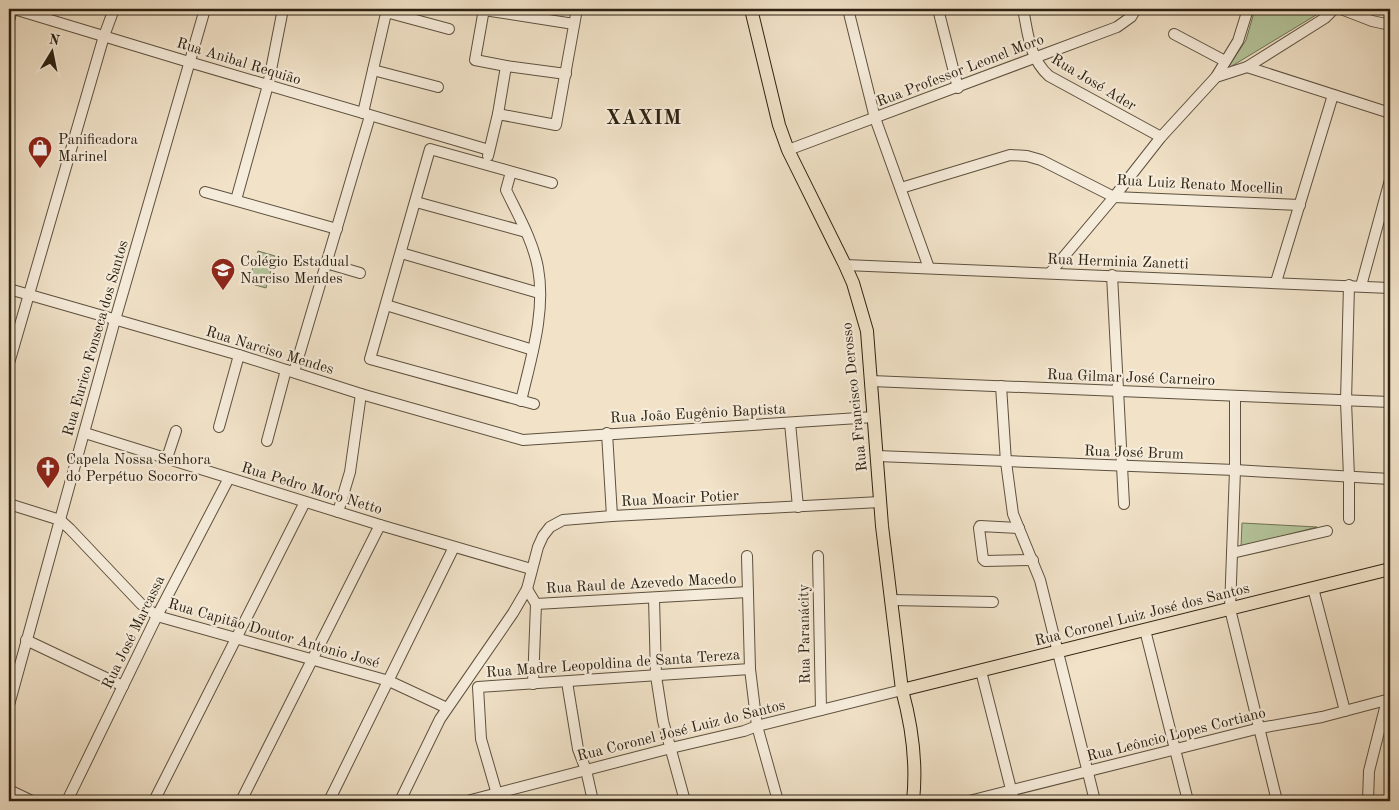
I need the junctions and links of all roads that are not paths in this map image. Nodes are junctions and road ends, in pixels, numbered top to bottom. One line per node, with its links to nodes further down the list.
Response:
1 (13, 9): 16 (street); 21 (street, Rua Anibal Requião)
2 (114, 9): 21 (street)
3 (205, 9): 24 (street, Rua Eurico Fonseca dos Santos)
4 (283, 9): 30 (street)
5 (484, 9): 17 (street); 25 (street)
6 (577, 9): 17 (street)
7 (751, 9): 43 (main road, Rua Francisco Derosso)
8 (848, 9): 37 (street)
9 (938, 9): 32 (street)
10 (1023, 9): 22 (street, Rua José Ader)
11 (1136, 9): 22 (street, Rua Professor Leonel Moro)
12 (1248, 9): 23 (street)
13 (1334, 9): 26 (street)
14 (1341, 9): 18 (street)
15 (386, 11): 19 (street); 27 (street)
16 (9, 20)
17 (574, 24): 28 (street)
18 (1390, 25)
19 (449, 28)
20 (1174, 34): 23 (street)
21 (104, 36): 24 (street, Rua Anibal Requião); 72 (street)
22 (1034, 57): 32 (street, Rua Professor Leonel Moro); 39 (street, Rua José Ader)
23 (1225, 61): 29 (street)
24 (189, 62): 30 (street, Rua Anibal Requião); 74 (street, Rua Eurico Fonseca dos Santos)
25 (506, 66): 28 (street); 36 (street)
26 (1247, 67): 29 (street); 33 (street)
27 (373, 70): 31 (street); 35 (street)
28 (566, 74): 36 (street)
29 (1216, 77): 39 (street)
30 (268, 86): 35 (street, Rua Anibal Requião); 52 (street)
31 (438, 87)
32 (958, 88): 37 (street, Rua Professor Leonel Moro)
33 (1334, 94): 34 (street); 54 (street)
34 (1390, 113)
35 (367, 114): 38 (street, Rua Anibal Requião); 57 (street)
36 (498, 114): 42 (street)
37 (875, 118): 43 (street, Rua Professor Leonel Moro); 49 (street)
38 (434, 134): 40 (street, Rua Anibal Requião); 41 (street)
39 (1161, 137): 51 (street)
40 (460, 142): 42 (street, Rua Anibal Requião); 44 (street)
41 (430, 149): 44 (street); 53 (street)
42 (489, 150): 45 (street)
43 (788, 150): 61 (main road, Rua Francisco Derosso)
44 (461, 158): 45 (street)
45 (486, 164): 46 (street)
46 (511, 172): 48 (street); 55 (street)
47 (1390, 180): 68 (street)
48 (552, 184)
49 (901, 188): 51 (street, Rua Luiz Renato Mocellin); 62 (street)
50 (205, 192): 52 (street)
51 (1114, 197): 54 (street, Rua Luiz Renato Mocellin); 64 (street)
52 (236, 200): 57 (street)
53 (416, 202): 56 (street); 59 (street)
54 (1300, 205): 66 (street)
55 (518, 216): 56 (street); 58 (street)
56 (509, 228): 58 (street)
57 (336, 229): 60 (street)
58 (526, 232): 71 (street)
59 (401, 253): 71 (street); 73 (street)
60 (326, 263): 63 (street); 80 (street)
61 (845, 265): 62 (street, Rua Herminia Zanetti); 81 (main road, Rua Francisco Derosso)
62 (929, 268): 64 (street, Rua Herminia Zanetti)
63 (360, 273)
64 (1050, 273): 65 (street, Rua Herminia Zanetti)
65 (1112, 276): 66 (street, Rua Herminia Zanetti); 83 (street)
66 (1276, 282): 67 (street, Rua Herminia Zanetti)
67 (1349, 285): 68 (street, Rua Herminia Zanetti); 87 (street)
68 (1361, 286): 69 (street, Rua Herminia Zanetti)
69 (1390, 288)
70 (9, 289): 72 (street, Rua Narciso Mendes)
71 (539, 293): 75 (street)
72 (28, 295): 74 (street, Rua Narciso Mendes); 79 (street)
73 (386, 305): 76 (street); 86 (street)
74 (115, 320): 78 (street, Rua Narciso Mendes); 94 (street, Rua Eurico Fonseca dos Santos)
75 (537, 334): 76 (street); 77 (street)
76 (520, 346): 77 (street)
77 (533, 350): 86 (street)
78 (238, 355): 80 (street, Rua Narciso Mendes); 92 (street)
79 (9, 363)
80 (290, 371): 84 (street, Rua Narciso Mendes); 97 (street)
81 (871, 381): 82 (street, Rua Gilmar José Carneiro); 90 (main road, Rua Francisco Derosso)
82 (1001, 386): 83 (street, Rua Gilmar José Carneiro); 100 (street)
83 (1118, 391): 85 (street, Rua Gilmar José Carneiro); 101 (street)
84 (361, 394): 96 (street, Rua Narciso Mendes); 111 (street)
85 (1234, 396): 87 (street, Rua Gilmar José Carneiro); 102 (street)
86 (521, 401): 89 (street)
87 (1346, 401): 88 (street, Rua Gilmar José Carneiro); 103 (street)
88 (1390, 402)
89 (534, 404)
90 (874, 417): 91 (street, Rua João Eugênio Baptista); 98 (main road, Rua Francisco Derosso)
91 (790, 423): 95 (street, Rua João Eugênio Baptista); 110 (street)
92 (219, 427)
93 (176, 431): 99 (street)
94 (84, 433): 99 (street, Rua Pedro Moro Netto); 114 (street, Rua Eurico Fonseca dos Santos)
95 (607, 433): 96 (street, Rua João Eugênio Baptista); 112 (street)
96 (523, 440)
97 (267, 441)
98 (877, 456): 100 (street, Rua José Brum); 107 (main road, Rua Francisco Derosso)
99 (167, 458): 104 (street, Rua Pedro Moro Netto)
100 (1006, 462): 101 (street, Rua José Brum); 116 (street)
101 (1122, 467): 102 (street, Rua José Brum); 109 (street)
102 (1235, 470): 103 (street, Rua José Brum); 119 (street)
103 (1349, 477): 105 (street, Rua José Brum); 113 (street)
104 (229, 478): 106 (street, Rua Pedro Moro Netto); 133 (street, Rua José Marcassa)
105 (1390, 479)
106 (305, 502): 111 (street, Rua Pedro Moro Netto); 135 (street)
107 (880, 502): 110 (street, Rua Moacir Potier); 129 (main road, Rua Francisco Derosso)
108 (9, 504): 114 (street, Rua Capitão Doutor Antonio José)
109 (1124, 504)
110 (798, 506): 112 (street, Rua Moacir Potier)
111 (338, 512): 115 (street, Rua Pedro Moro Netto)
112 (612, 516): 123 (street, Rua Moacir Potier)
113 (1349, 519)
114 (60, 520): 133 (street, Rua Capitão Doutor Antonio José); 136 (street, Rua Eurico Fonseca dos Santos)
115 (380, 525): 118 (street, Rua Pedro Moro Netto); 138 (street)
116 (1018, 528): 122 (street); 122 (street)
117 (1327, 531): 119 (street)
118 (454, 546): 123 (street, Rua Pedro Moro Netto); 142 (street)
119 (1232, 553): 132 (street)
120 (747, 556): 127 (street)
121 (818, 556): 150 (street, Rua Paranácity)
122 (1033, 560): 137 (street)
123 (531, 569): 126 (street, Rua Moacir Potier)
124 (1390, 569): 125 (main road, Rua Coronel Luiz José dos Santos)
125 (1314, 588): 132 (main road, Rua Coronel Luiz José dos Santos); 151 (street)
126 (527, 589): 131 (street); 149 (street)
127 (748, 592): 128 (street, Rua Raul de Azevedo Macedo); 139 (street)
128 (654, 598): 131 (street, Rua Raul de Azevedo Macedo); 141 (street)
129 (891, 600): 130 (street); 146 (main road, Rua Francisco Derosso)
130 (993, 602)
131 (536, 604): 144 (street)
132 (1230, 609): 134 (main road, Rua Coronel Luiz José dos Santos); 153 (street)
133 (157, 616): 135 (street, Rua Capitão Doutor Antonio José); 145 (street, Rua José Marcassa)
134 (1145, 630): 137 (main road, Rua Coronel Luiz José dos Santos); 155 (street)
135 (236, 638): 138 (street, Rua Capitão Doutor Antonio José); 163 (street)
136 (26, 640): 145 (street); 148 (street, Rua Eurico Fonseca dos Santos)
137 (1058, 652): 140 (main road, Rua Coronel Luiz José dos Santos); 157 (street)
138 (312, 659): 142 (street, Rua Capitão Doutor Antonio José); 164 (street)
139 (750, 669): 141 (street, Rua Madre Leopoldina de Santa Tereza); 152 (street)
140 (981, 671): 146 (main road, Rua Coronel Luiz José dos Santos); 159 (street)
141 (656, 676): 143 (street, Rua Madre Leopoldina de Santa Tereza); 154 (street)
142 (389, 681): 149 (street, Rua Capitão Doutor Antonio José); 165 (street)
143 (567, 682): 144 (street, Rua Madre Leopoldina de Santa Tereza); 156 (street)
144 (533, 684): 160 (street, Rua Madre Leopoldina de Santa Tereza)
145 (123, 686): 162 (street, Rua José Marcassa)
146 (902, 690): 150 (street, Rua Coronel José Luiz do Santos); 171 (main road, Rua Francisco Derosso)
147 (1389, 700): 151 (street, Rua Leôncio Lopes Cortiano); 176 (street)
148 (9, 705)
149 (447, 708): 166 (street)
150 (820, 710): 152 (street, Rua Coronel José Luiz do Santos)
151 (1345, 711): 153 (street, Rua Leôncio Lopes Cortiano)
152 (757, 726): 154 (street, Rua Coronel José Luiz do Santos); 170 (street)
153 (1260, 728): 155 (street, Rua Leôncio Lopes Cortiano); 175 (street)
154 (671, 748): 156 (street, Rua Coronel José Luiz do Santos); 169 (street)
155 (1175, 750): 157 (street, Rua Leôncio Lopes Cortiano); 174 (street)
156 (586, 770): 160 (street, Rua Coronel José Luiz do Santos); 168 (street)
157 (1088, 772): 159 (street, Rua Leôncio Lopes Cortiano); 173 (street)
158 (9, 790): 161 (street)
159 (1013, 796): 172 (street, Rua Leôncio Lopes Cortiano)
160 (498, 797): 167 (street, Rua Coronel José Luiz do Santos)
161 (32, 801)
162 (67, 801)
163 (154, 801)
164 (241, 801)
165 (329, 801)
166 (400, 801)
167 (468, 801)
168 (593, 801)
169 (685, 801)
170 (778, 801)
171 (913, 801)
172 (969, 801)
173 (1095, 801)
174 (1188, 801)
175 (1277, 801)
176 (1368, 801)

